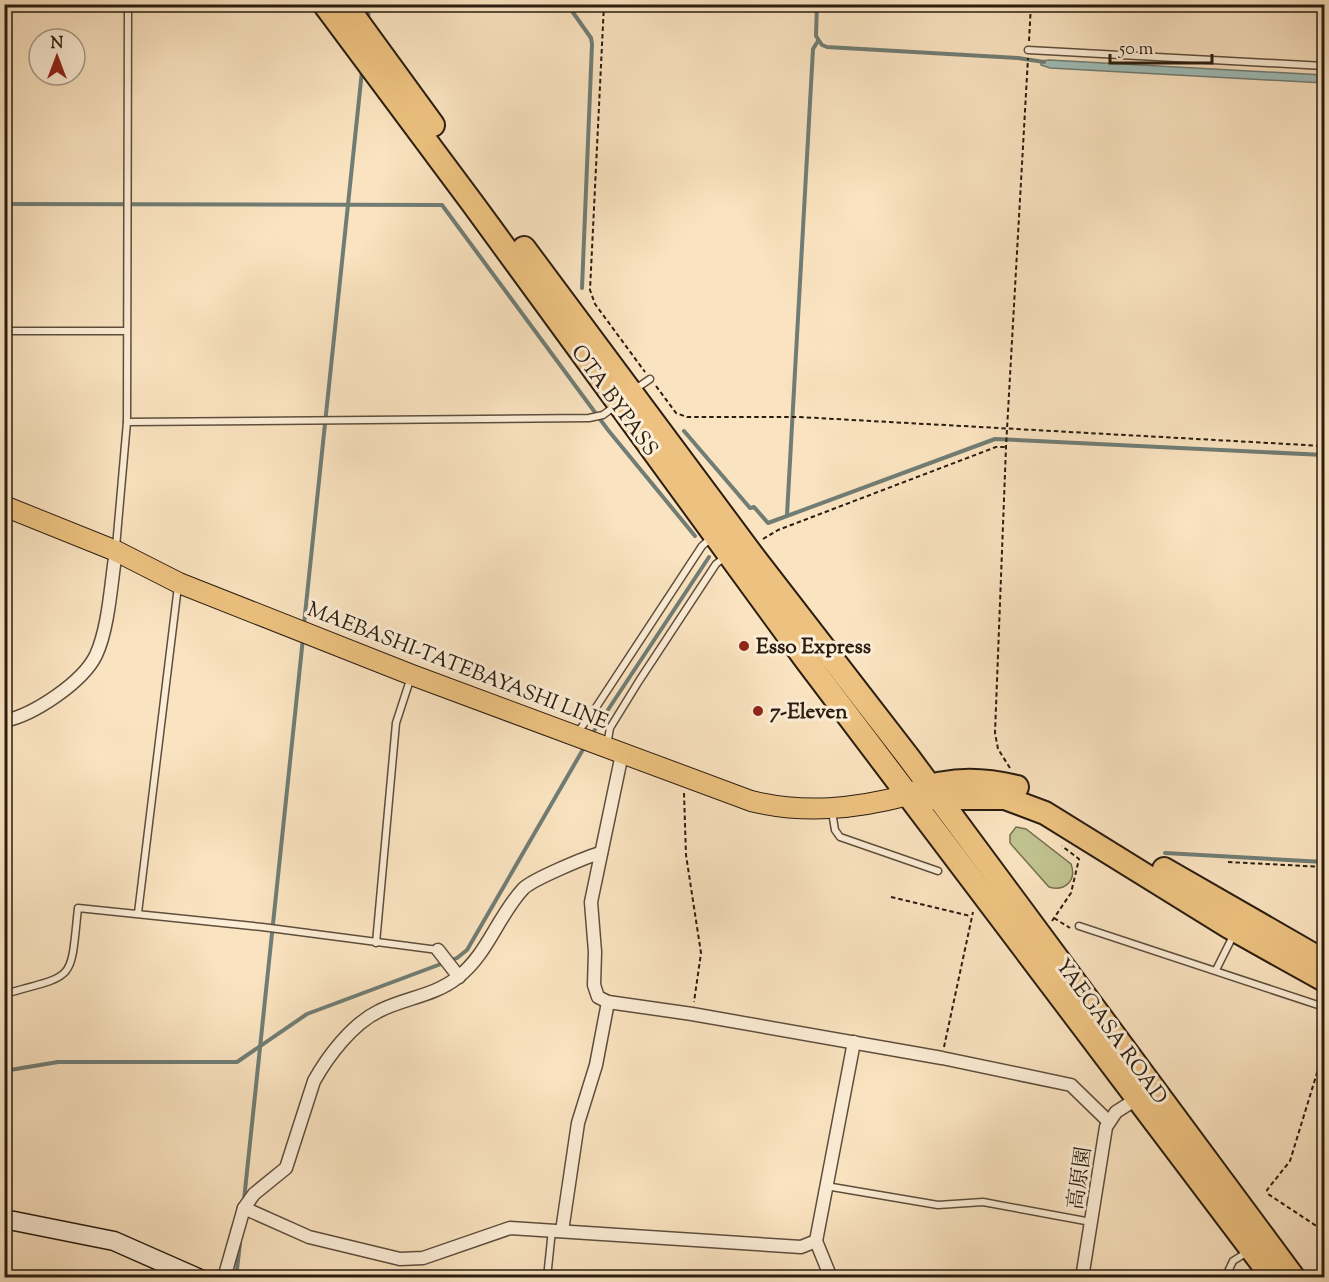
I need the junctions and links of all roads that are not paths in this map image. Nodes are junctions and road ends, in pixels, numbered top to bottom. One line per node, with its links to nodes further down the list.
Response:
1 (128, 4): 7 (lane)
2 (324, 4): 9 (highway, OTA BYPASS)
3 (345, 4): 9 (highway, OTA BYPASS)
4 (1028, 50): 5 (lane)
5 (1324, 66)
6 (4, 331): 7 (lane)
7 (126, 331): 10 (lane)
8 (650, 379): 9 (lane)
9 (625, 398): 10 (lane); 12 (highway, OTA BYPASS); 14 (highway, OTA BYPASS)
10 (127, 422): 13 (lane)
11 (4, 506): 13 (main road, MAEBASHI-TATEBAYASHI LINE)
12 (714, 536): 14 (highway, OTA BYPASS); 18 (lane)
13 (116, 551): 15 (main road, MAEBASHI-TATEBAYASHI LINE); 17 (street)
14 (738, 552): 18 (lane); 19 (highway, OTA BYPASS)
15 (179, 583): 16 (main road, MAEBASHI-TATEBAYASHI LINE); 23 (lane)
16 (412, 675): 18 (main road, MAEBASHI-TATEBAYASHI LINE); 26 (lane)
17 (4, 721)
18 (595, 743): 20 (main road, MAEBASHI-TATEBAYASHI LINE); 21 (street)
19 (925, 794): 20 (main road, MAEBASHI-TATEBAYASHI LINE); 25 (highway); 28 (highway); 36 (highway, YAEGASA ROAD); 52 (highway, YAEGASA ROAD)
20 (831, 809): 22 (lane)
21 (601, 853): 30 (street); 33 (street)
22 (938, 871)
23 (138, 913): 26 (lane); 32 (lane)
24 (1079, 926): 29 (lane)
25 (1236, 931): 29 (lane); 31 (highway)
26 (376, 943): 27 (lane)
27 (440, 952): 30 (street)
28 (1324, 961)
29 (1216, 970): 34 (lane)
30 (456, 972): 39 (street)
31 (1324, 980)
32 (4, 994)
33 (608, 1002): 35 (street); 42 (street)
34 (1324, 1007)
35 (854, 1042): 37 (street); 38 (street)
36 (1138, 1098): 37 (street, 高原園); 44 (highway, YAEGASA ROAD)
37 (1108, 1121): 41 (street, 高原園)
38 (825, 1186): 41 (lane); 43 (street)
39 (244, 1208): 42 (street); 46 (street)
40 (4, 1219): 45 (street)
41 (1092, 1222): 49 (street, 高原園)
42 (557, 1231): 43 (street); 47 (lane)
43 (816, 1240): 48 (street)
44 (1252, 1249): 50 (lane); 51 (highway, YAEGASA ROAD)
45 (198, 1278)
46 (224, 1278)
47 (547, 1278)
48 (831, 1278)
49 (1082, 1278)
50 (1225, 1278)
51 (1273, 1278)
52 (1293, 1278)

